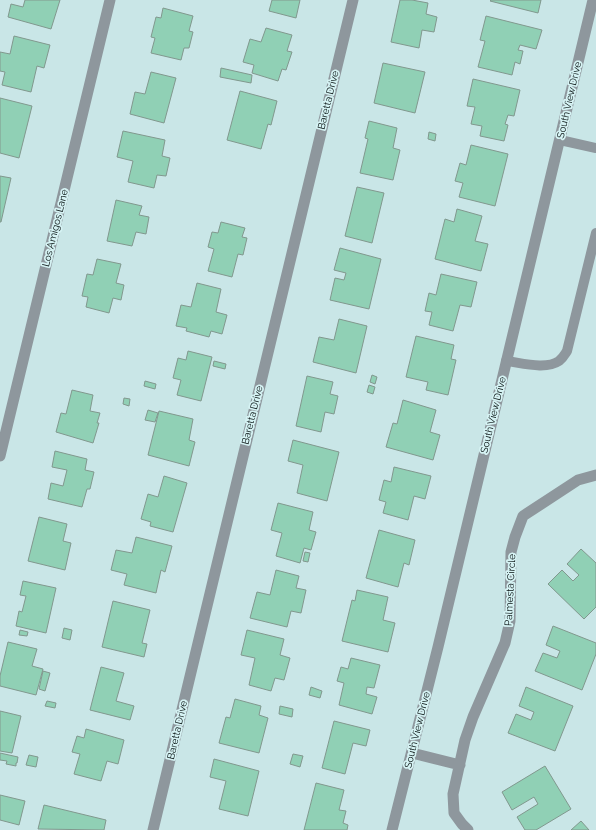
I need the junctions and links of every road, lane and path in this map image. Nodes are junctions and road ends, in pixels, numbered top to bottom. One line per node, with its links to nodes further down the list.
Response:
1 (110, 0): 8 (street, Los Amigos Lane)
2 (353, 0): 12 (street, Baretta Drive)
3 (593, 0): 4 (street, South View Drive)
4 (560, 140): 5 (lane); 7 (street, South View Drive)
5 (596, 148)
6 (596, 233): 7 (lane)
7 (506, 361): 10 (street, South View Drive)
8 (0, 456)
9 (596, 475): 11 (street, Palmesta Circle)
10 (412, 753): 11 (street); 13 (street, South View Drive)
11 (460, 765): 14 (street, Palmesta Circle)
12 (153, 830)
13 (392, 830)
14 (468, 830)

